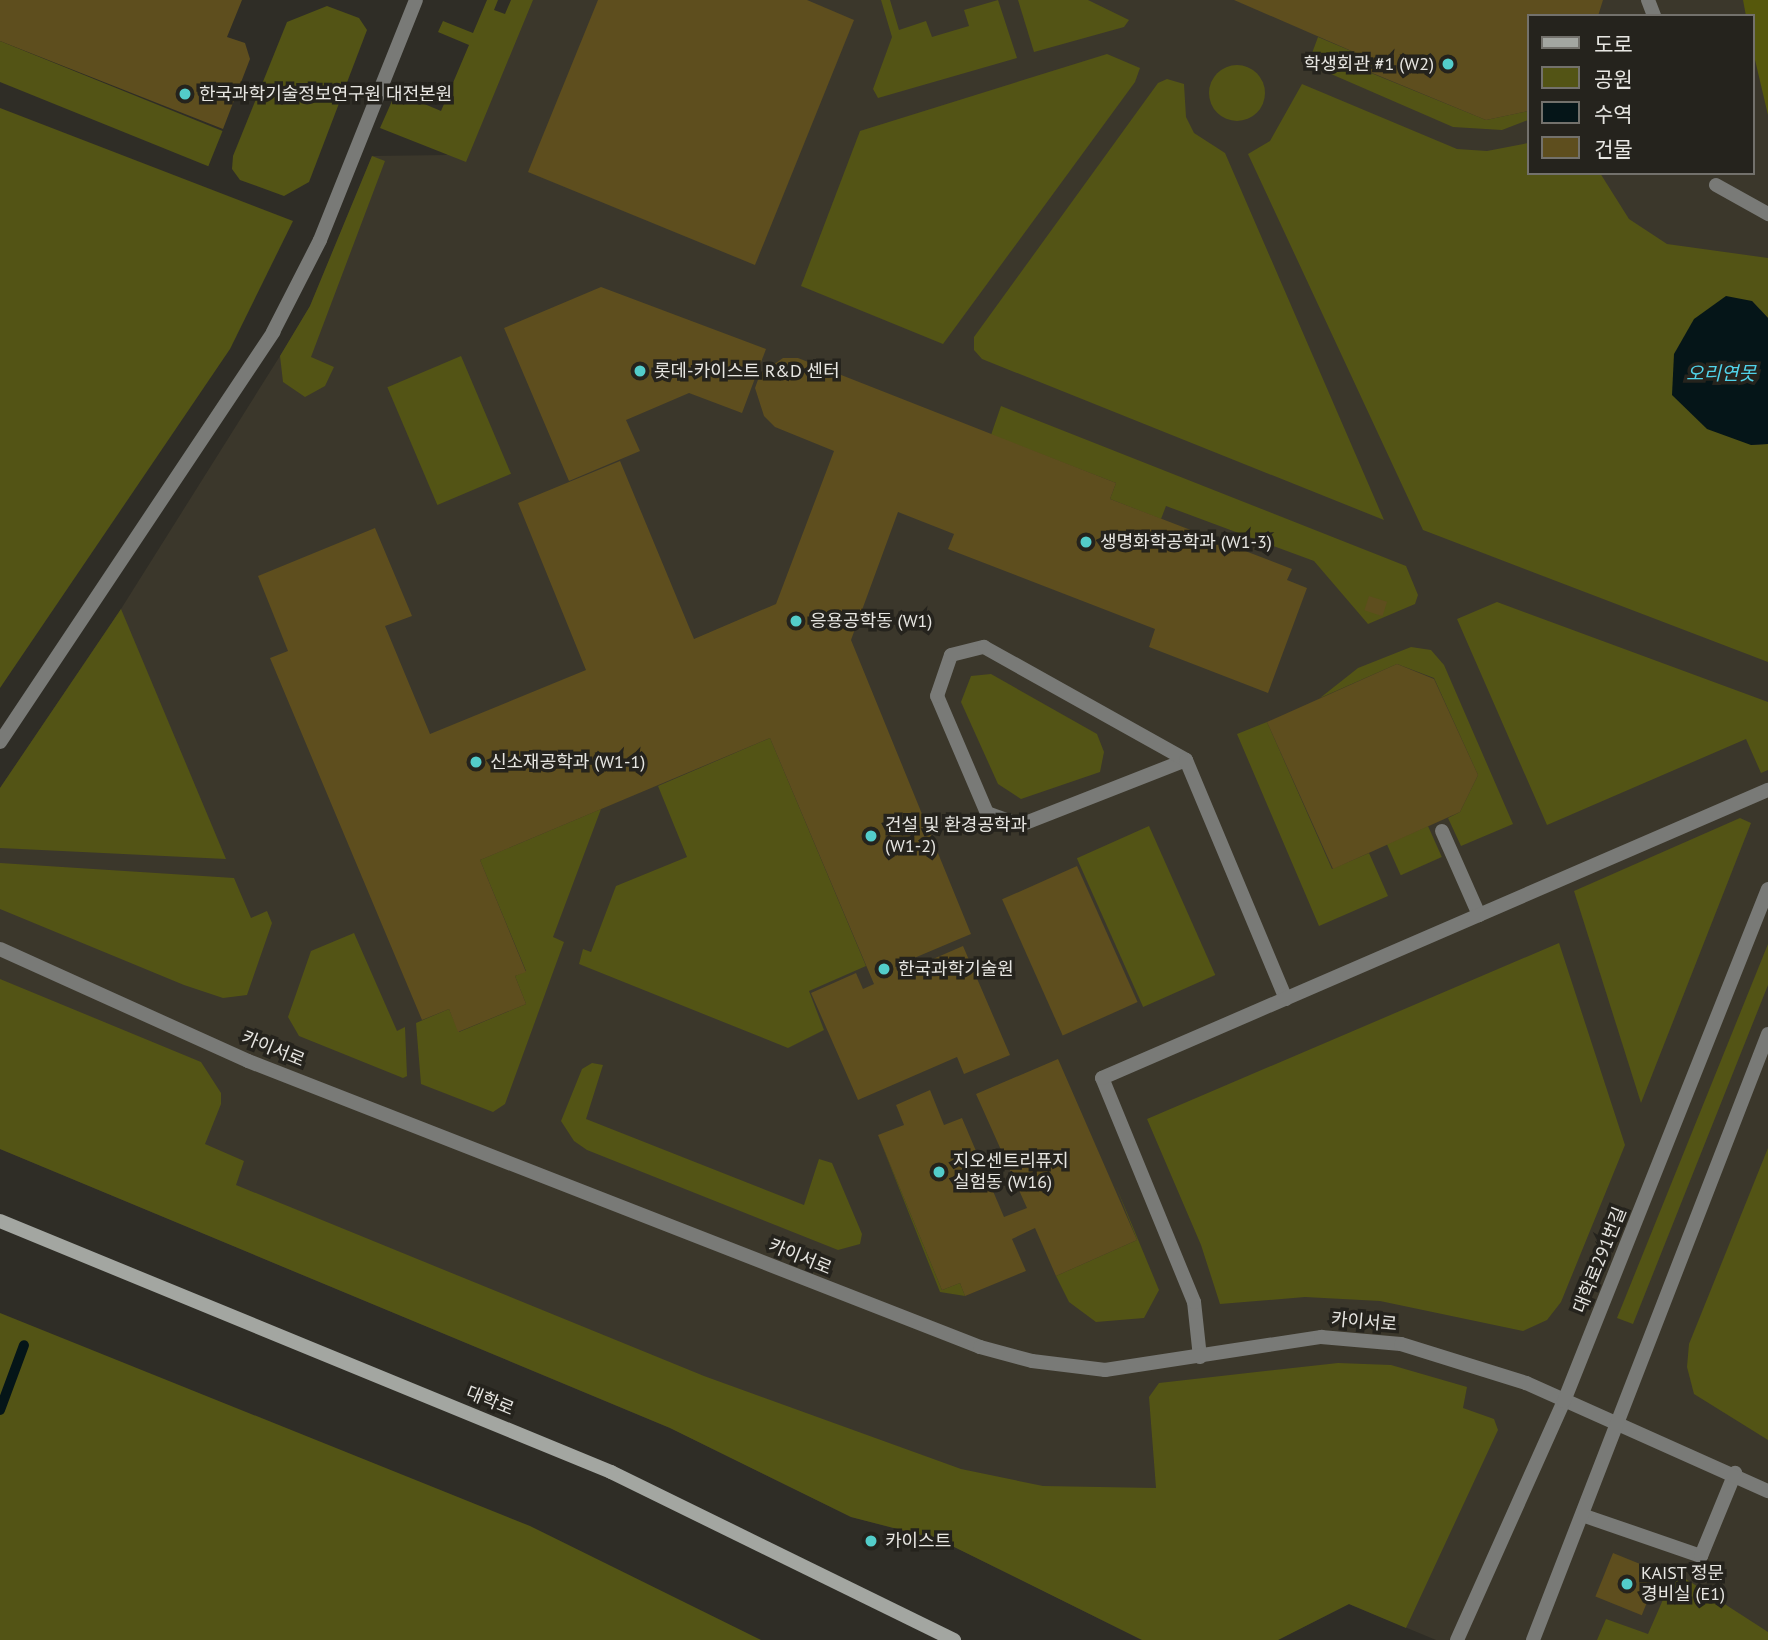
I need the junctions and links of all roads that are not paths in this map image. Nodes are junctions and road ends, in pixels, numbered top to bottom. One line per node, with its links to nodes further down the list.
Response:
1 (416, 0): 4 (street)
2 (1716, 185): 3 (street)
3 (1768, 214)
4 (0, 742)
5 (1186, 761): 5 (street); 11 (street)
6 (1768, 790): 9 (street)
7 (1442, 831): 9 (street)
8 (1768, 890): 15 (street, 대학로291번길)
9 (1479, 915): 11 (street)
10 (0, 949): 14 (street, 카이서로)
11 (1286, 999): 14 (street)
12 (1768, 1034): 16 (street)
13 (0, 1221): 20 (main road, 대학로)
14 (1200, 1357): 15 (street, 카이서로)
15 (1564, 1401): 16 (street, 카이서로); 21 (street, 대학로291번길)
16 (1618, 1421): 17 (street, 카이서로); 19 (street)
17 (1735, 1473): 18 (street, 카이서로); 19 (street)
18 (1768, 1491)
19 (1582, 1516): 22 (street)
20 (954, 1640)
21 (1457, 1640)
22 (1534, 1640)

